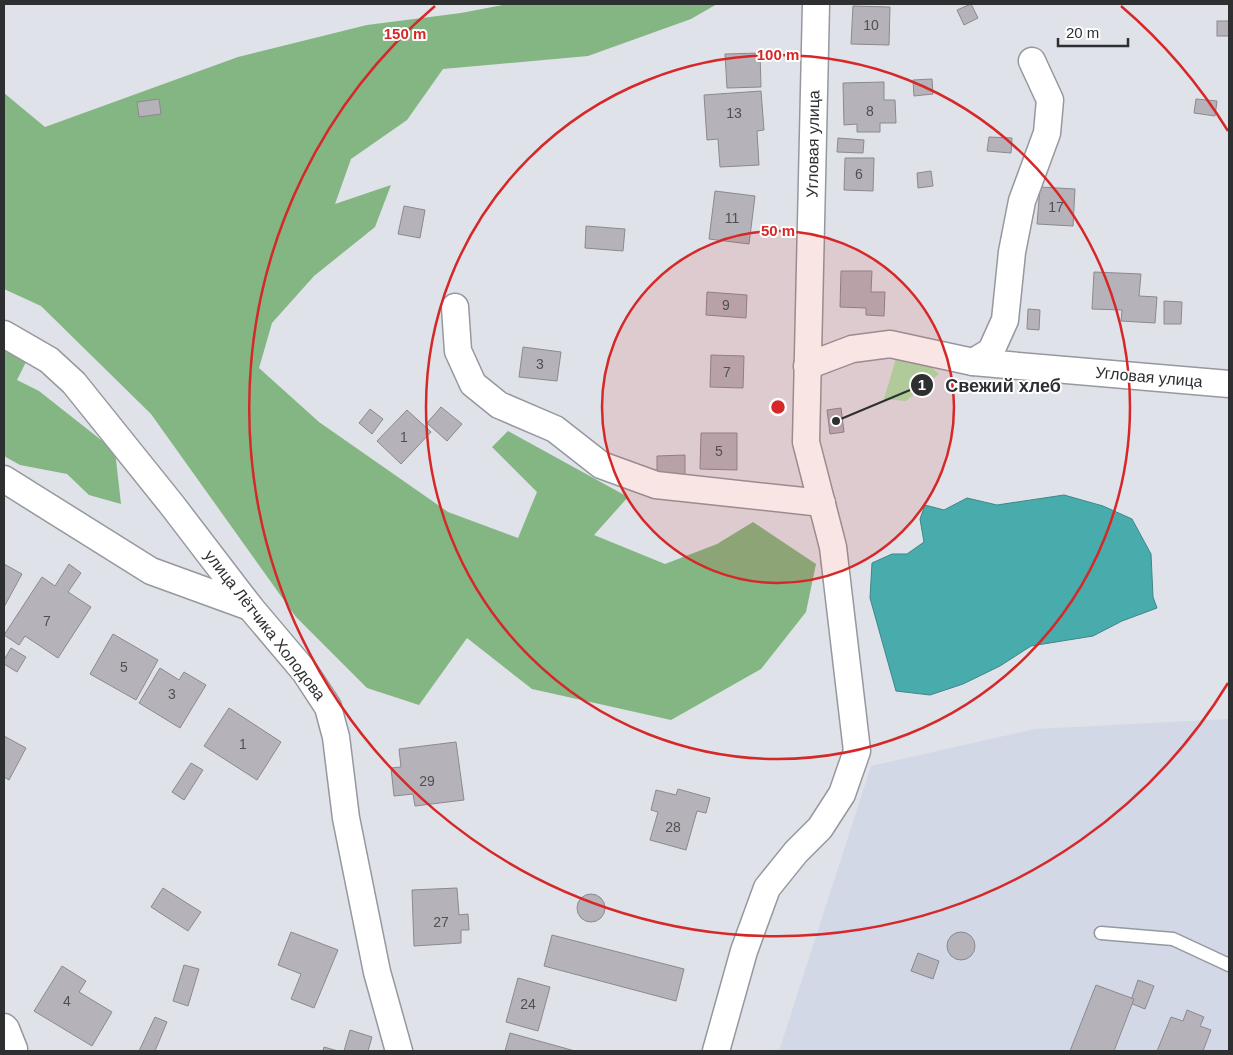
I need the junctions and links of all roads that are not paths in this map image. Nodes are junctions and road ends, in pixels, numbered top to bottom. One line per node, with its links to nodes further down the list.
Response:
1 (816, 4): 6 (street, Угловая улица)
2 (1032, 61): 5 (street)
3 (455, 307): 9 (street)
4 (4, 334): 10 (street, улица Лётчика Холодова)
5 (973, 362): 6 (street, Угловая улица); 7 (street, Угловая улица)
6 (807, 366): 9 (street)
7 (1229, 384)
8 (4, 479): 10 (street)
9 (822, 503): 14 (street)
10 (250, 607): 13 (street, улица Лётчика Холодова)
11 (1101, 933): 12 (lane)
12 (1229, 964)
13 (399, 1051)
14 (716, 1051)

